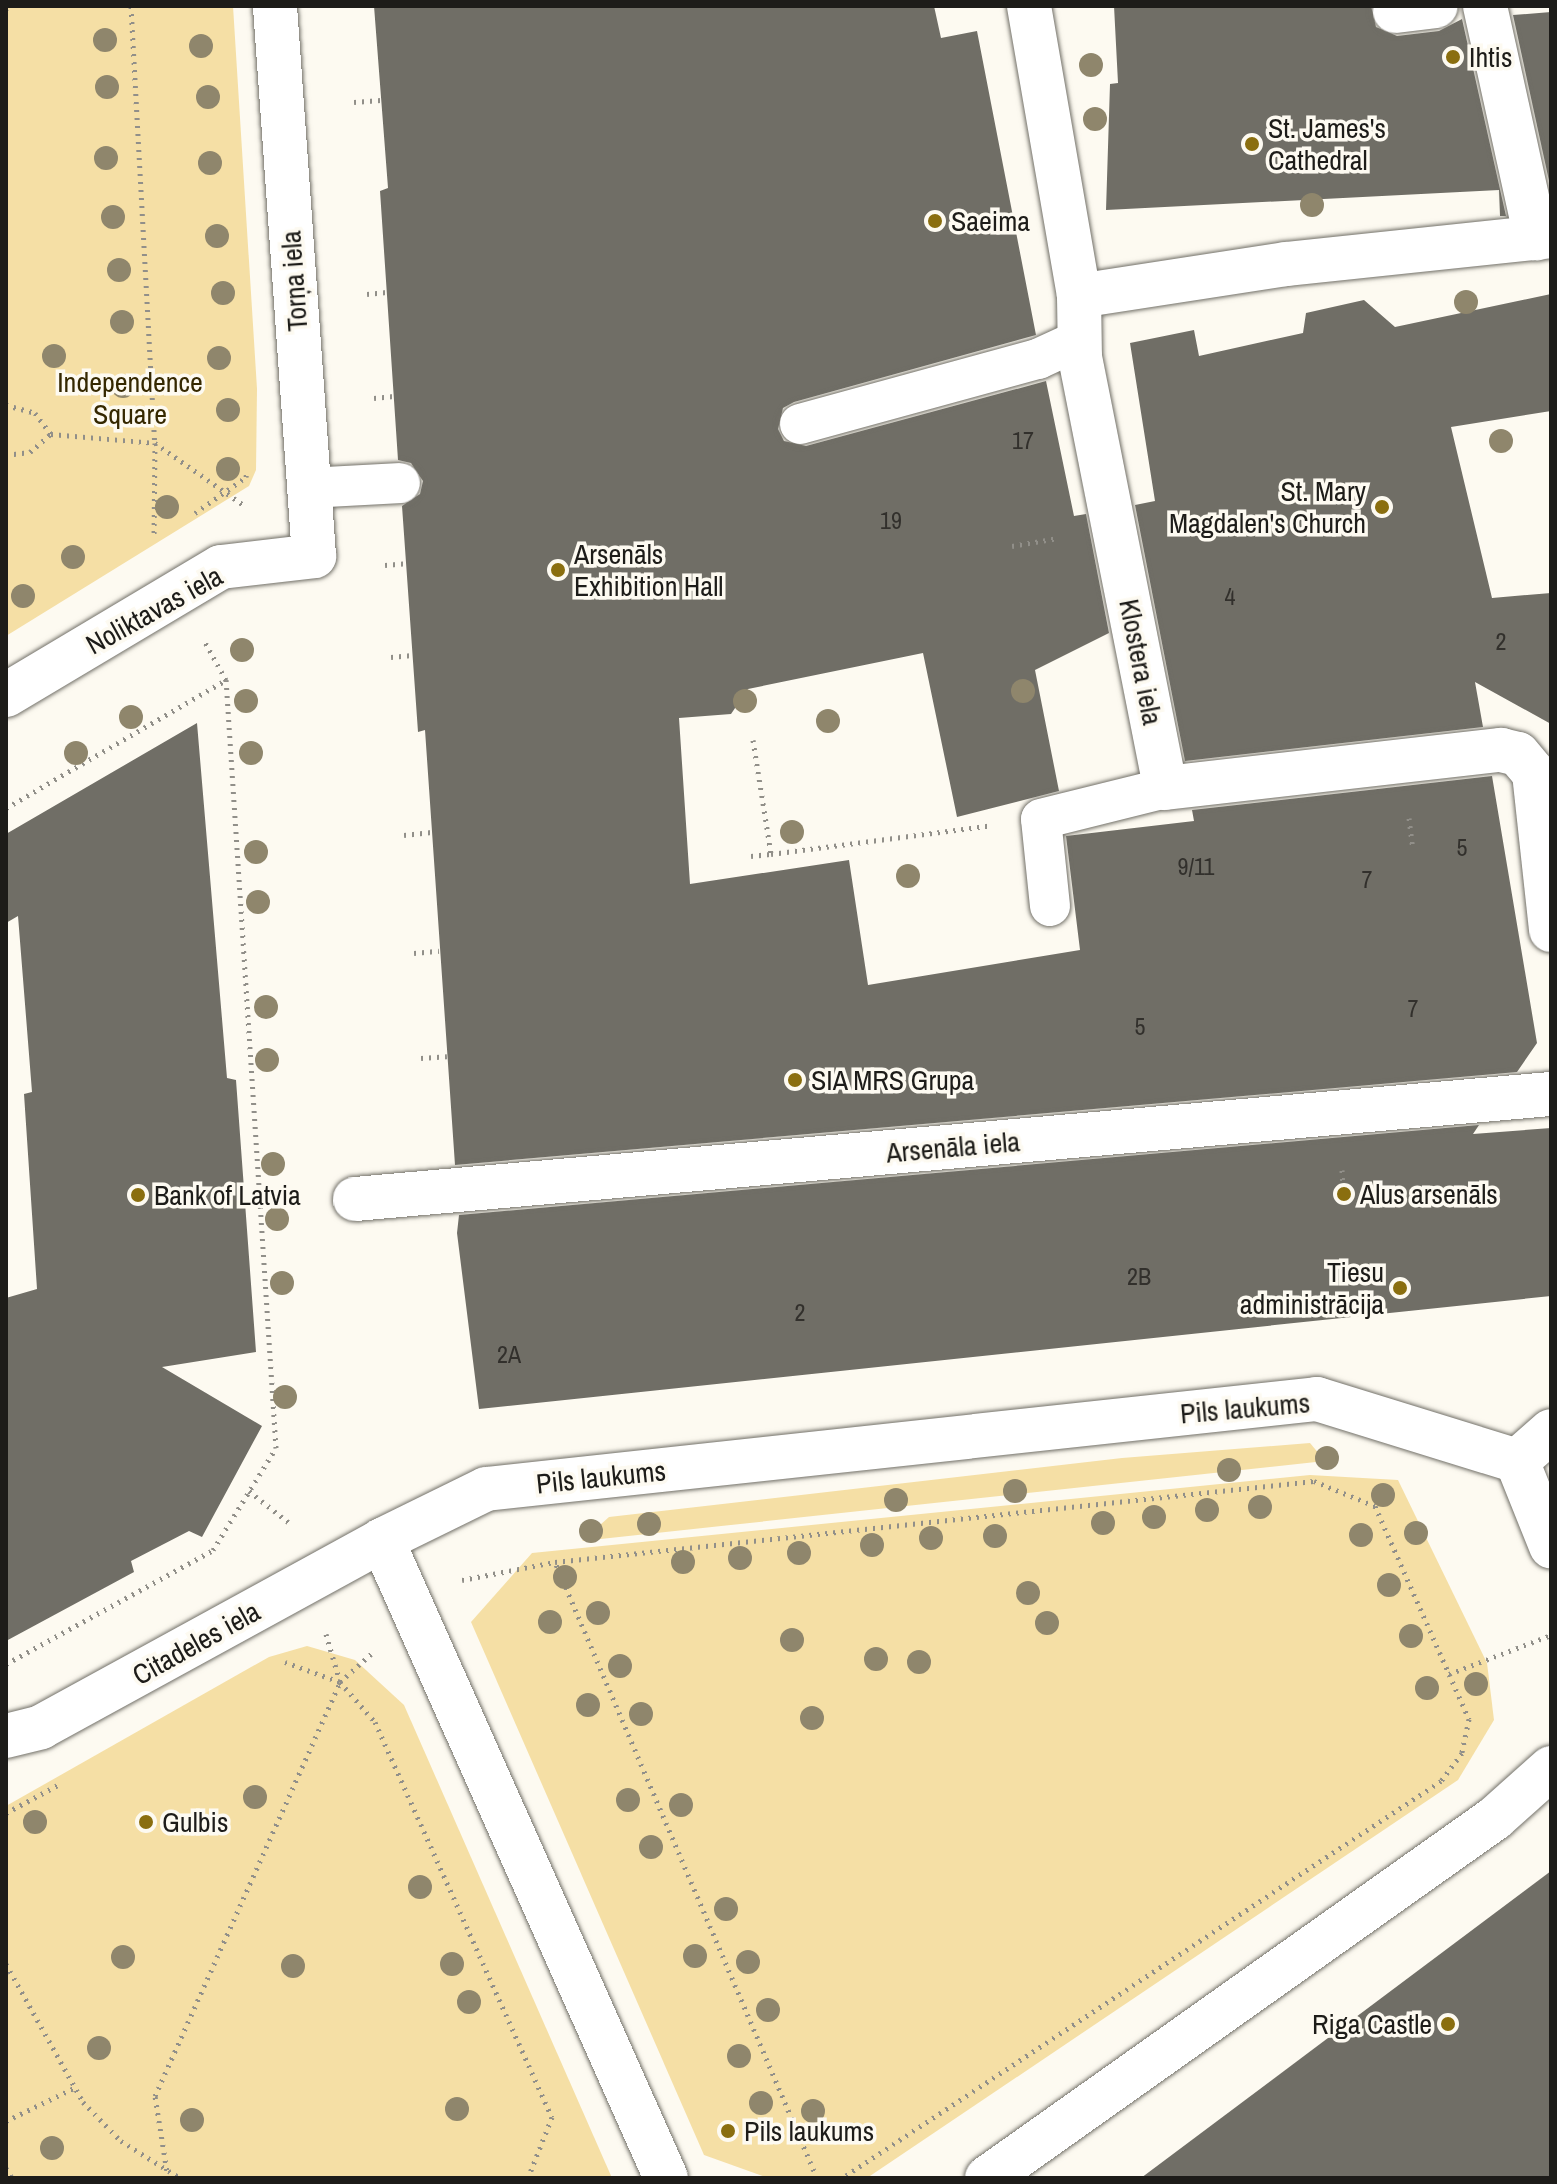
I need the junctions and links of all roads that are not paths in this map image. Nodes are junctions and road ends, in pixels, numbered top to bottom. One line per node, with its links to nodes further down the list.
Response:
1 (275, 6): 9 (street, Torņa iela)
2 (1029, 6): 5 (street, Klostera iela)
3 (1485, 6): 4 (street)
4 (1543, 237): 5 (street)
5 (1079, 296): 6 (street, Klostera iela)
6 (1079, 348): 7 (lane); 12 (street, Klostera iela)
7 (800, 424)
8 (400, 483): 9 (lane)
9 (309, 488): 10 (street, Torņa iela)
10 (314, 556): 11 (street, Noliktavas iela)
11 (6, 695)
12 (1165, 788): 13 (lane); 14 (street)
13 (1050, 906)
14 (1551, 930)
15 (1551, 1094): 16 (street, Arsenāla iela)
16 (355, 1199)
17 (1551, 1431): 18 (street)
18 (1517, 1461): 19 (street, Pils laukums); 20 (street)
19 (382, 1540): 21 (street, Citadeles iela); 23 (street)
20 (1551, 1546)
21 (6, 1736)
22 (1551, 1768): 24 (street)
23 (666, 2178)
24 (987, 2178)

